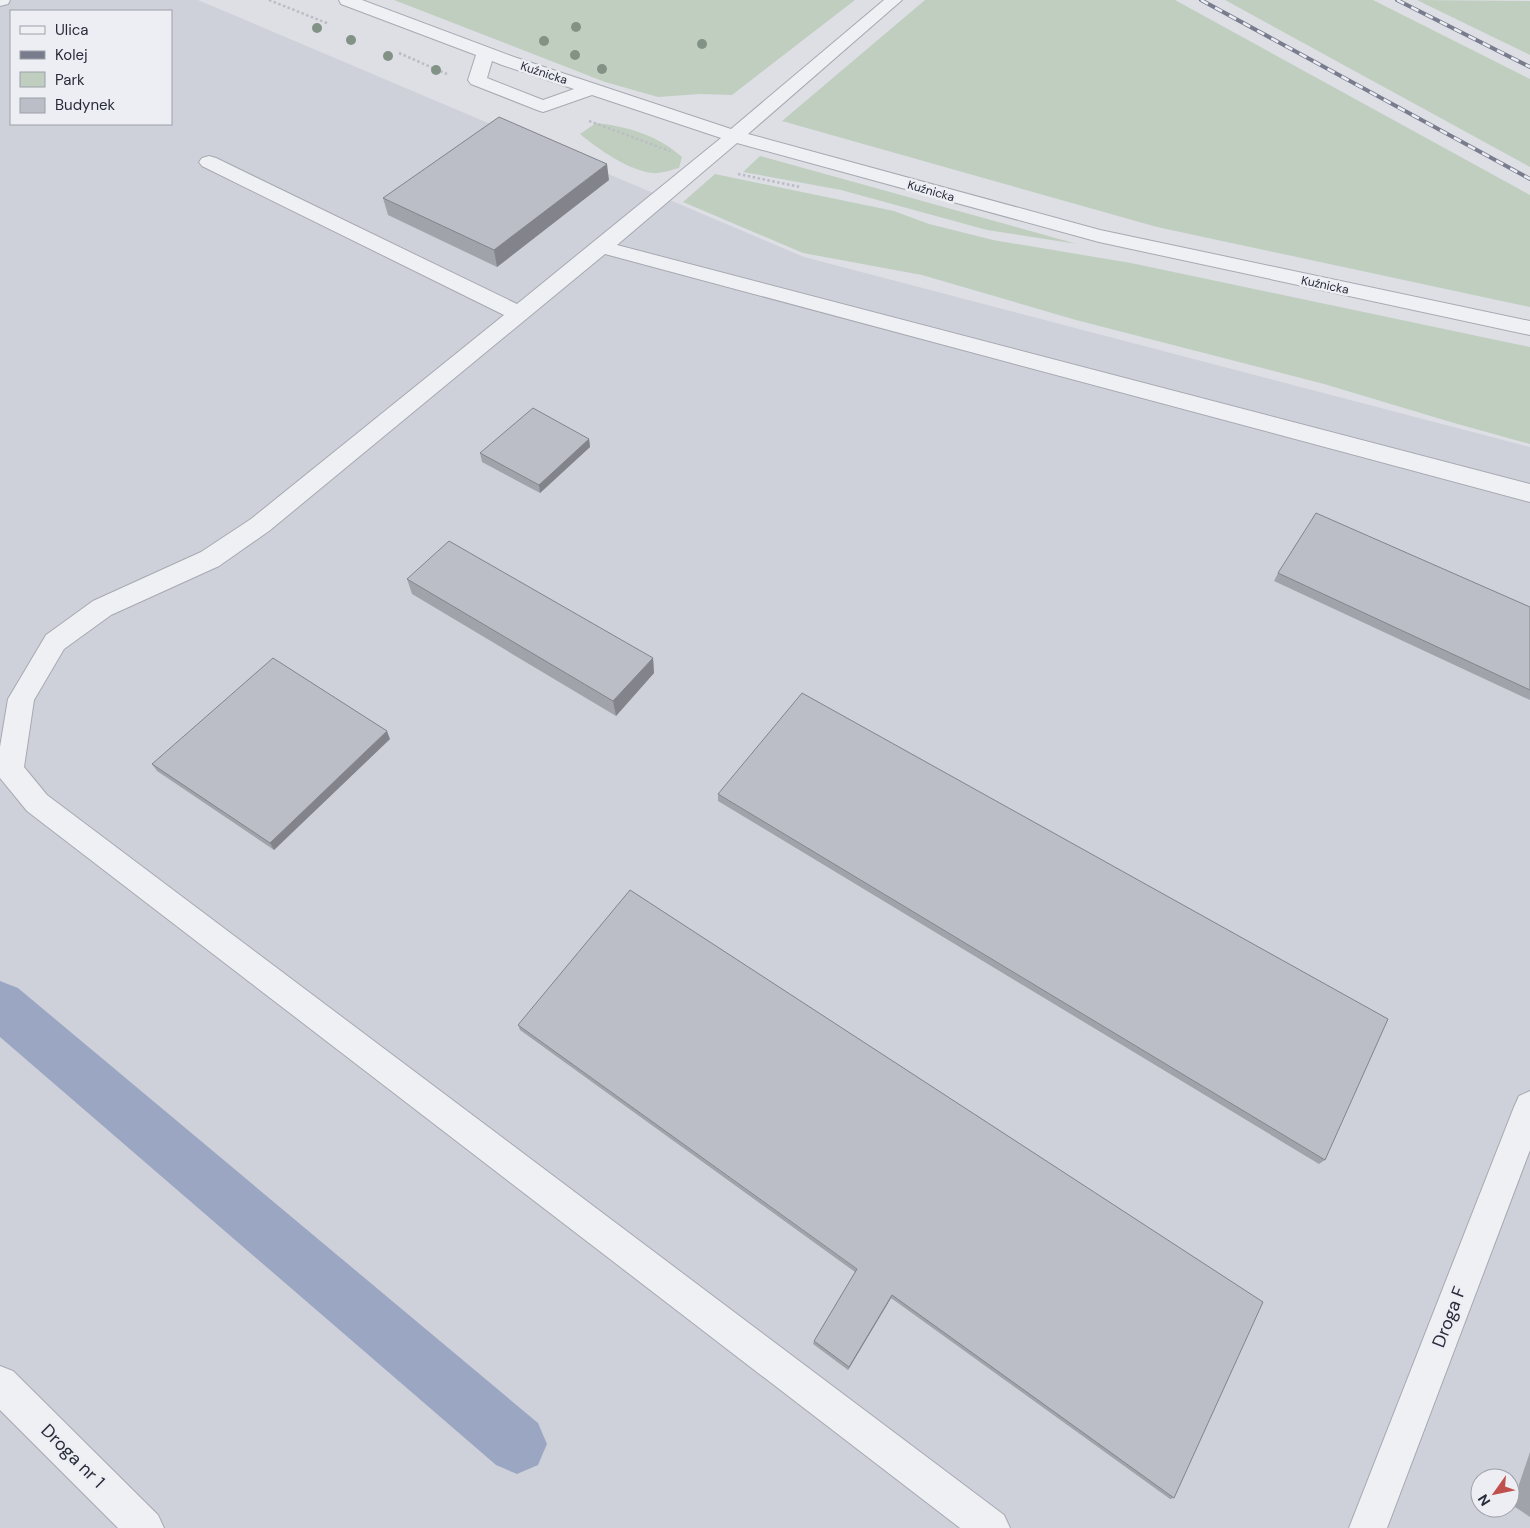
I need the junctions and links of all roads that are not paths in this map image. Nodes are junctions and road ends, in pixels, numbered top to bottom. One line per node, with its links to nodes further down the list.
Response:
1 (347, 0): 3 (street, Kuźnicka)
2 (894, 0): 5 (street)
3 (486, 53): 4 (street, Kuźnicka); 4 (street)
4 (592, 89): 5 (street, Kuźnicka)
5 (734, 136): 7 (street); 9 (street, Kuźnicka)
6 (209, 162): 8 (street)
7 (601, 247): 8 (street); 10 (street)
8 (520, 314): 14 (street)
9 (1530, 328)
10 (1530, 494)
11 (1530, 1107): 15 (street, Droga F)
12 (0, 1384): 13 (street, Droga nr 1)
13 (131, 1523)
14 (991, 1528)
15 (1368, 1528)

